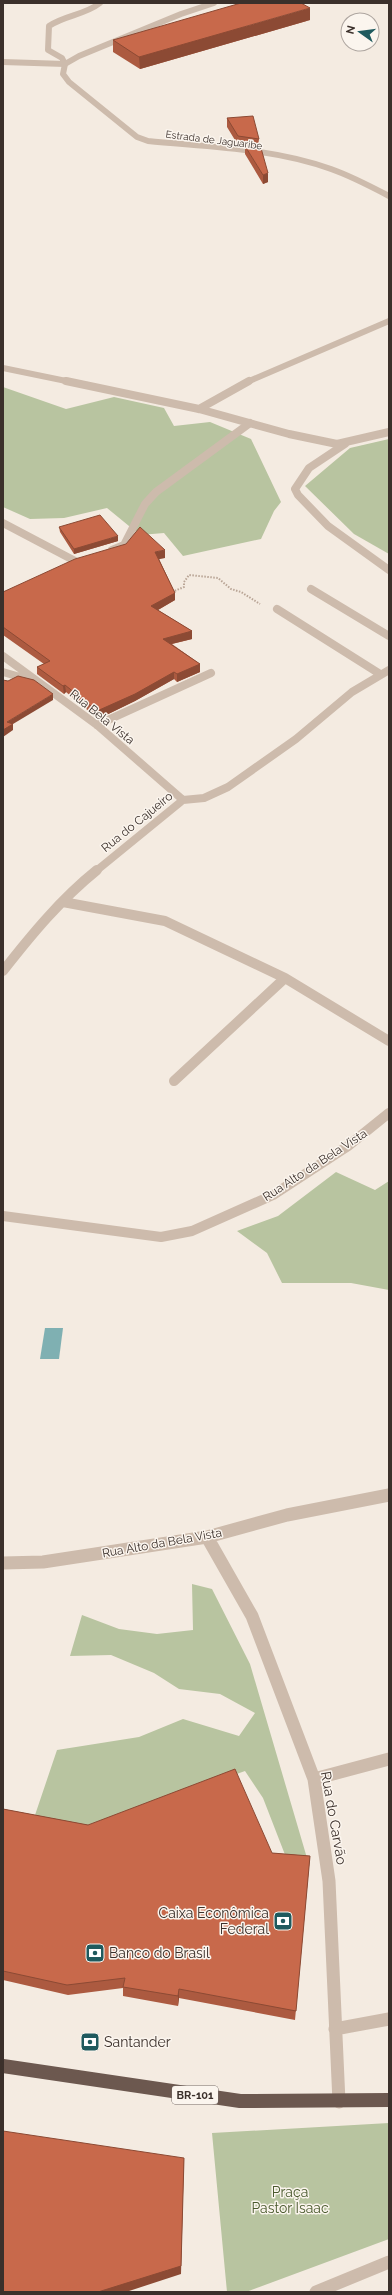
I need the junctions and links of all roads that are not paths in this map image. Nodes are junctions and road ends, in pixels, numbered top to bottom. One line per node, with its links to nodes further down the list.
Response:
1 (100, 3): 4 (street)
2 (214, 3): 4 (street)
3 (3, 62): 4 (street)
4 (65, 64): 5 (street, Estrada de Jaguaribe)
5 (389, 196)
6 (389, 321): 8 (street)
7 (3, 368): 8 (street)
8 (199, 409): 9 (street)
9 (250, 423): 11 (street); 13 (street)
10 (389, 432): 11 (street)
11 (345, 444): 15 (street)
12 (3, 522): 14 (street)
13 (104, 553)
14 (67, 565)
15 (389, 570)
16 (311, 589): 18 (street)
17 (277, 609): 23 (street)
18 (389, 636)
19 (3, 656): 24 (street, Rua Bela Vista)
20 (389, 670): 23 (street, Rua do Cajueiro)
21 (3, 672): 24 (street)
22 (211, 673): 25 (street)
23 (380, 674): 26 (street, Rua do Cajueiro)
24 (39, 683): 25 (street, Rua Bela Vista)
25 (97, 725): 26 (street, Rua Bela Vista)
26 (183, 800): 27 (street, Rua do Cajueiro)
27 (63, 902): 28 (street, Rua do Cajueiro); 29 (street)
28 (3, 972)
29 (285, 978): 30 (street); 31 (street)
30 (389, 1041)
31 (174, 1081)
32 (389, 1113): 33 (street, Rua Alto da Bela Vista)
33 (3, 1216)
34 (389, 1495): 35 (street, Rua Alto da Bela Vista)
35 (207, 1537): 36 (street, Rua Alto da Bela Vista); 38 (street, Rua do Carvão)
36 (3, 1563)
37 (389, 1759): 38 (street)
38 (314, 1779): 40 (street, Rua do Carvão)
39 (389, 2019): 40 (street)
40 (335, 2028): 43 (street, Rua do Carvão)
41 (3, 2066): 43 (highway, BR-101)
42 (389, 2100): 43 (highway, BR-101)
43 (339, 2102)
44 (389, 2262): 45 (street)
45 (316, 2292)

